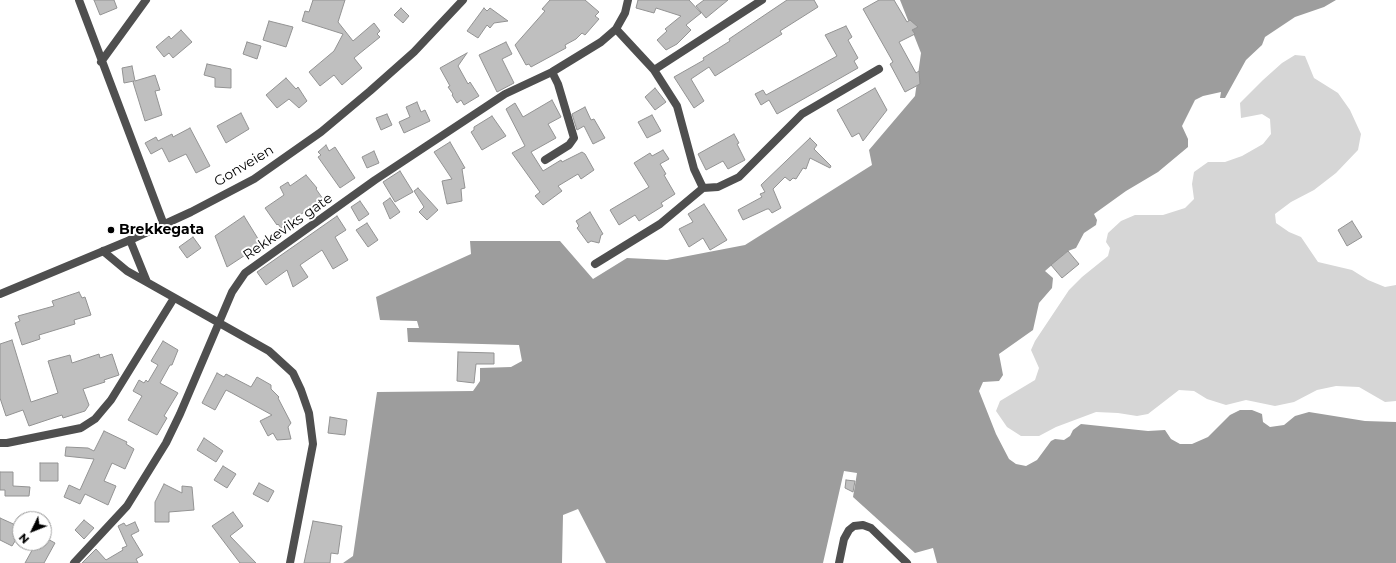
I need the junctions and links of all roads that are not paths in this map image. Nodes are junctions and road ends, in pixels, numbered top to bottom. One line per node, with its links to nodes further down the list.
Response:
1 (79, 0): 7 (street)
2 (146, 0): 7 (street)
3 (463, 0): 13 (street, Gonveien)
4 (628, 0): 6 (street, Rekkeviks gate)
5 (762, 0): 9 (street)
6 (616, 29): 9 (street); 10 (street, Rekkeviks gate)
7 (101, 62): 13 (street)
8 (879, 69): 12 (street)
9 (654, 70): 12 (street)
10 (552, 72): 11 (street); 20 (street, Rekkeviks gate)
11 (545, 160)
12 (703, 188): 16 (street)
13 (164, 225): 14 (street, Gonveien)
14 (130, 240): 15 (street, Gonveien); 17 (street)
15 (103, 251): 17 (street); 18 (street, Gonveien)
16 (595, 264)
17 (147, 282): 19 (street)
18 (0, 294)
19 (174, 298): 20 (street); 21 (street)
20 (218, 322): 22 (street, Rekkeviks gate); 23 (street)
21 (0, 442)
22 (74, 563)
23 (290, 563)
24 (839, 563): 25 (street)
25 (908, 563)

